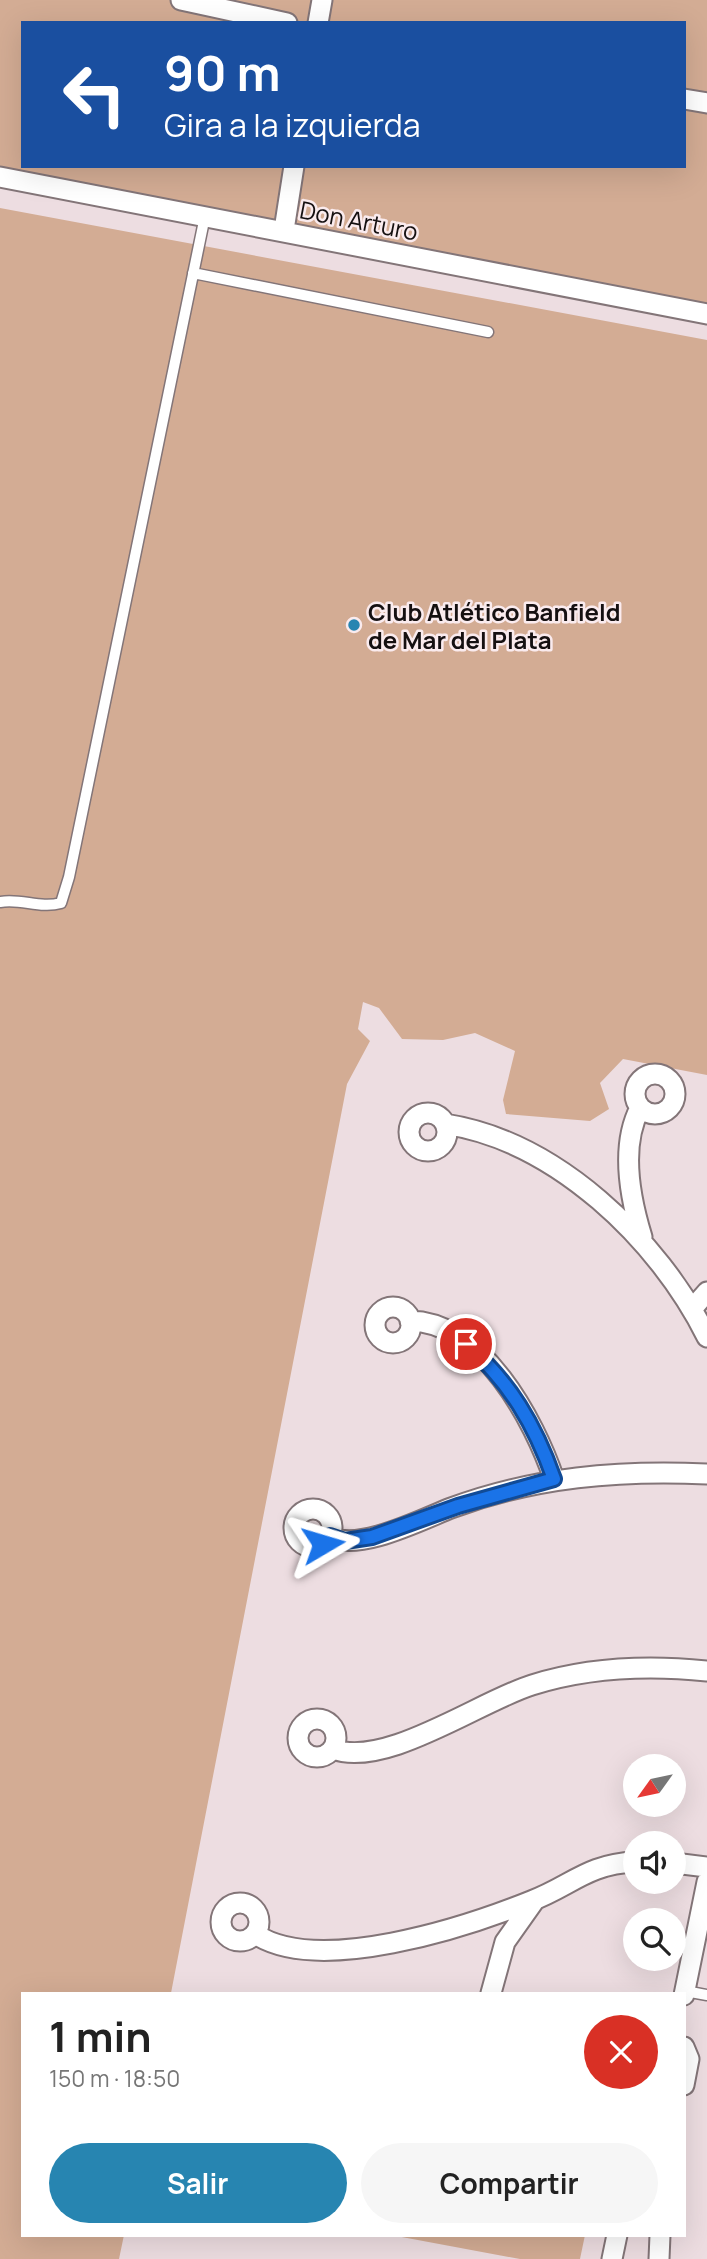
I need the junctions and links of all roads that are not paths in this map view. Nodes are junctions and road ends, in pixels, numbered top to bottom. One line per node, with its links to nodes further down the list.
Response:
1 (181, 0): 3 (street)
2 (322, 0): 4 (street)
3 (278, 21)
4 (318, 21)
5 (686, 99): 6 (street)
6 (707, 103)
7 (294, 168): 10 (street)
8 (0, 177): 9 (street, Don Arturo)
9 (205, 216): 10 (street, Don Arturo); 11 (lane)
10 (284, 230): 12 (street, Don Arturo)
11 (193, 273): 13 (lane); 14 (lane)
12 (707, 314)
13 (488, 332)
14 (0, 902)
15 (640, 1108): 17 (street)
16 (444, 1124): 17 (street)
17 (643, 1242): 19 (street)
18 (707, 1292): 19 (street)
19 (692, 1309): 21 (street)
20 (410, 1321): 23 (street)
21 (707, 1337)
22 (707, 1474): 23 (street)
23 (554, 1479): 24 (street)
24 (330, 1536)
25 (707, 1671): 26 (street)
26 (333, 1749)
27 (623, 1864): 31 (street)
28 (686, 1864): 29 (street)
29 (707, 1867)
30 (707, 1882): 34 (street)
31 (535, 1900): 32 (street); 33 (street)
32 (255, 1934)
33 (491, 1992)
34 (685, 1992)
35 (686, 1993): 36 (lane)
36 (707, 1995)
37 (686, 2052): 38 (street)
38 (686, 2075)
39 (617, 2237): 41 (street)
40 (659, 2237): 42 (street)
41 (612, 2259)
42 (659, 2259)

